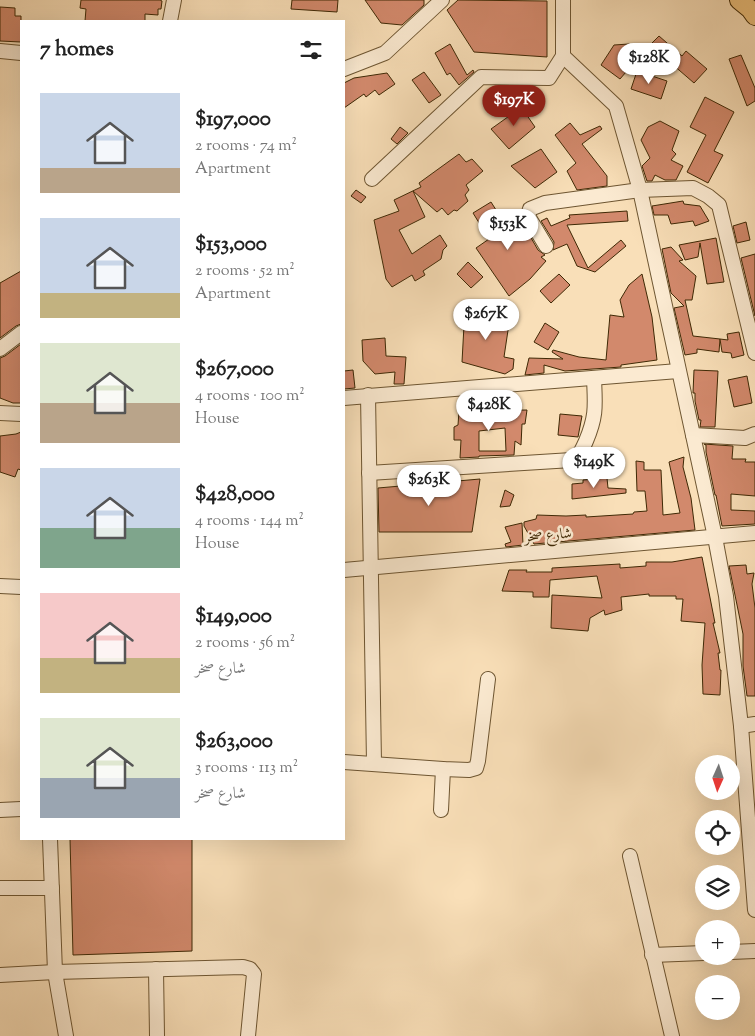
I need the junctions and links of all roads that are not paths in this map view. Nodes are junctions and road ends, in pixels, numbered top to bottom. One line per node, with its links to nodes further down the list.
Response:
1 (174, 0): 6 (street)
2 (442, 0): 10 (street)
3 (563, 0): 9 (street)
4 (739, 0): 5 (main road)
5 (755, 16)
6 (170, 20)
7 (0, 51): 8 (street)
8 (20, 53)
9 (563, 56): 11 (street); 12 (street)
10 (345, 69)
11 (372, 178)
12 (640, 190): 13 (street); 16 (street); 17 (street)
13 (546, 246)
14 (20, 334): 15 (street)
15 (0, 349)
16 (755, 353)
17 (678, 372): 18 (street); 24 (street)
18 (594, 378): 19 (street); 25 (street)
19 (368, 395): 20 (street); 25 (street)
20 (345, 398)
21 (0, 413): 22 (street)
22 (20, 414)
23 (755, 434): 24 (street)
24 (693, 435): 27 (street)
25 (369, 473): 28 (street)
26 (755, 533): 27 (street, شارع صخر)
27 (716, 537): 28 (street, شارع صخر); 33 (street)
28 (371, 568): 29 (street, شارع صخر); 35 (street)
29 (345, 570)
30 (0, 586): 31 (street)
31 (20, 587)
32 (488, 679): 36 (street)
33 (748, 725): 37 (street)
34 (345, 762): 35 (street)
35 (374, 763): 36 (street)
36 (443, 770): 40 (street)
37 (751, 805): 45 (street)
38 (20, 809): 39 (street)
39 (0, 810)
40 (441, 810)
41 (50, 840): 44 (street)
42 (630, 856): 49 (street)
43 (0, 888): 44 (street)
44 (52, 888): 51 (street)
45 (755, 910)
46 (755, 951): 47 (street)
47 (740, 952)
48 (695, 953): 49 (street)
49 (652, 955): 56 (street)
50 (156, 969): 51 (street); 54 (street); 55 (street)
51 (54, 972): 52 (street); 53 (street)
52 (0, 975)
53 (66, 1036)
54 (157, 1036)
55 (248, 1036)
56 (672, 1036)

